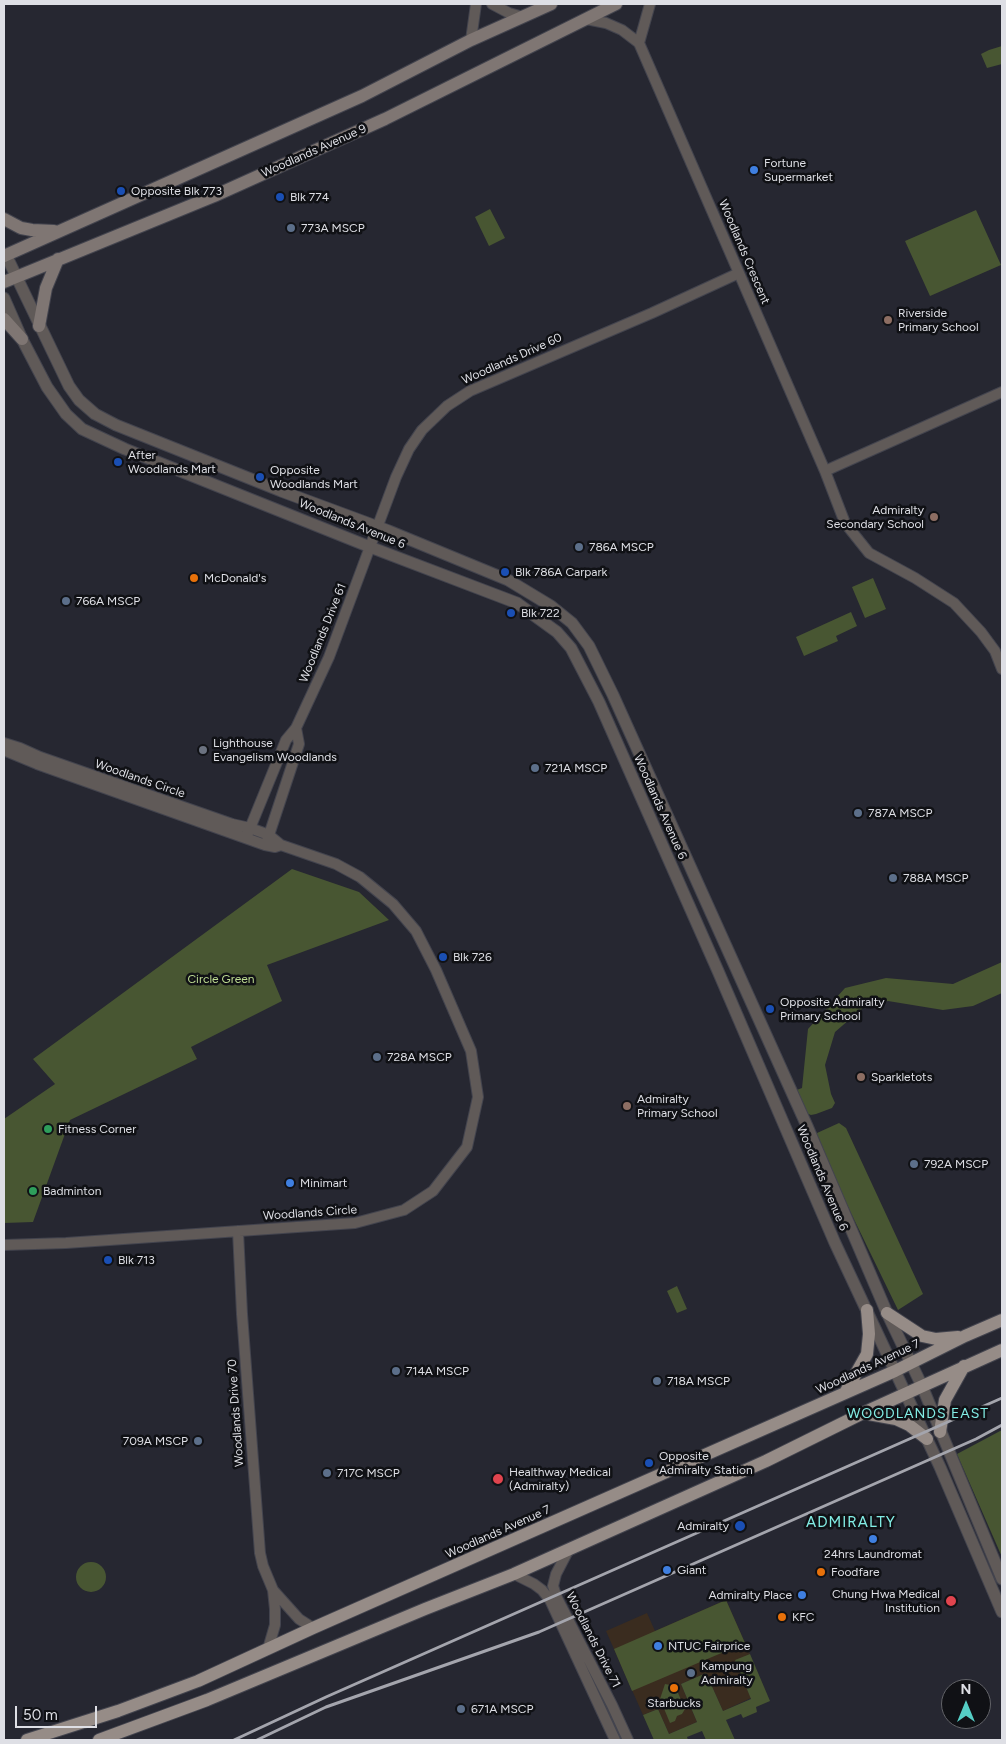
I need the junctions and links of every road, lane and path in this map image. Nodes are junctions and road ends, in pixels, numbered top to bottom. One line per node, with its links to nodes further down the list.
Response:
1 (476, 4): 8 (street)
2 (492, 4): 6 (street)
3 (551, 4): 6 (main road)
4 (616, 4): 7 (main road, Woodlands Avenue 9)
5 (650, 4): 9 (street)
6 (523, 17): 8 (main road)
7 (586, 19): 9 (street); 13 (main road, Woodlands Avenue 9)
8 (471, 40): 11 (main road)
9 (639, 43): 14 (street, Woodlands Crescent)
10 (4, 219): 11 (main road)
11 (58, 231): 12 (main road)
12 (5, 253): 15 (street, Woodlands Avenue 6)
13 (58, 259): 15 (main road, Woodlands Avenue 9); 19 (main road)
14 (739, 273): 22 (street, Woodlands Crescent); 23 (street, Woodlands Drive 60)
15 (16, 277): 16 (main road, Woodlands Avenue 9); 19 (street, Woodlands Avenue 6)
16 (4, 282)
17 (4, 298): 20 (street, Woodlands Avenue 6)
18 (4, 319): 20 (main road)
19 (40, 326): 23 (street, Woodlands Avenue 6)
20 (22, 339): 24 (street, Woodlands Avenue 6)
21 (1002, 392): 22 (street)
22 (825, 471): 25 (street, Woodlands Crescent)
23 (378, 527): 24 (street, Woodlands Drive 60); 35 (street, Woodlands Avenue 6)
24 (370, 547): 26 (street, Woodlands Drive 61); 34 (street, Woodlands Avenue 6)
25 (1002, 669)
26 (296, 728): 29 (street, Woodlands Drive 61); 31 (street, Woodlands Drive 61)
27 (4, 744): 29 (street, Woodlands Circle)
28 (4, 748): 30 (street, Woodlands Circle)
29 (250, 828): 30 (street, Woodlands Drive 61); 31 (street, Woodlands Circle)
30 (246, 838): 31 (street, Woodlands Circle)
31 (267, 840): 32 (street, Woodlands Circle)
32 (238, 1231): 33 (street, Woodlands Circle); 51 (street, Woodlands Drive 70)
33 (4, 1245)
34 (867, 1310): 41 (street, Woodlands Avenue 6); 43 (main road)
35 (887, 1313): 37 (main road); 39 (street, Woodlands Avenue 6)
36 (1002, 1320): 37 (main road, Woodlands Avenue 7)
37 (966, 1336): 39 (main road, Woodlands Avenue 7)
38 (1002, 1350): 40 (main road)
39 (912, 1362): 41 (main road, Woodlands Avenue 7); 42 (street, Woodlands Avenue 6)
40 (964, 1366): 42 (main road); 46 (main road)
41 (895, 1371): 43 (main road, Woodlands Avenue 7); 44 (street, Woodlands Avenue 6)
42 (922, 1386): 44 (main road); 46 (street, Woodlands Avenue 6)
43 (845, 1393): 53 (main road, Woodlands Avenue 7)
44 (906, 1393): 45 (main road); 47 (street, Woodlands Avenue 6)
45 (863, 1412): 47 (main road); 48 (main road)
46 (940, 1432): 50 (street, Woodlands Avenue 6)
47 (927, 1439): 52 (street, Woodlands Avenue 6)
48 (568, 1551): 49 (main road); 60 (street, Woodlands Drive 71)
49 (514, 1574): 56 (main road); 59 (street, Woodlands Drive 71)
50 (1002, 1579)
51 (273, 1590): 53 (street, Woodlands Drive 70); 54 (street, Woodlands Drive 70)
52 (1002, 1612)
53 (313, 1628): 54 (main road, Woodlands Avenue 7)
54 (268, 1649): 55 (main road, Woodlands Avenue 7)
55 (198, 1681): 56 (main road); 57 (main road, Woodlands Avenue 7)
56 (207, 1700): 58 (main road)
57 (27, 1740)
58 (99, 1740)
59 (615, 1740)
60 (628, 1740)

